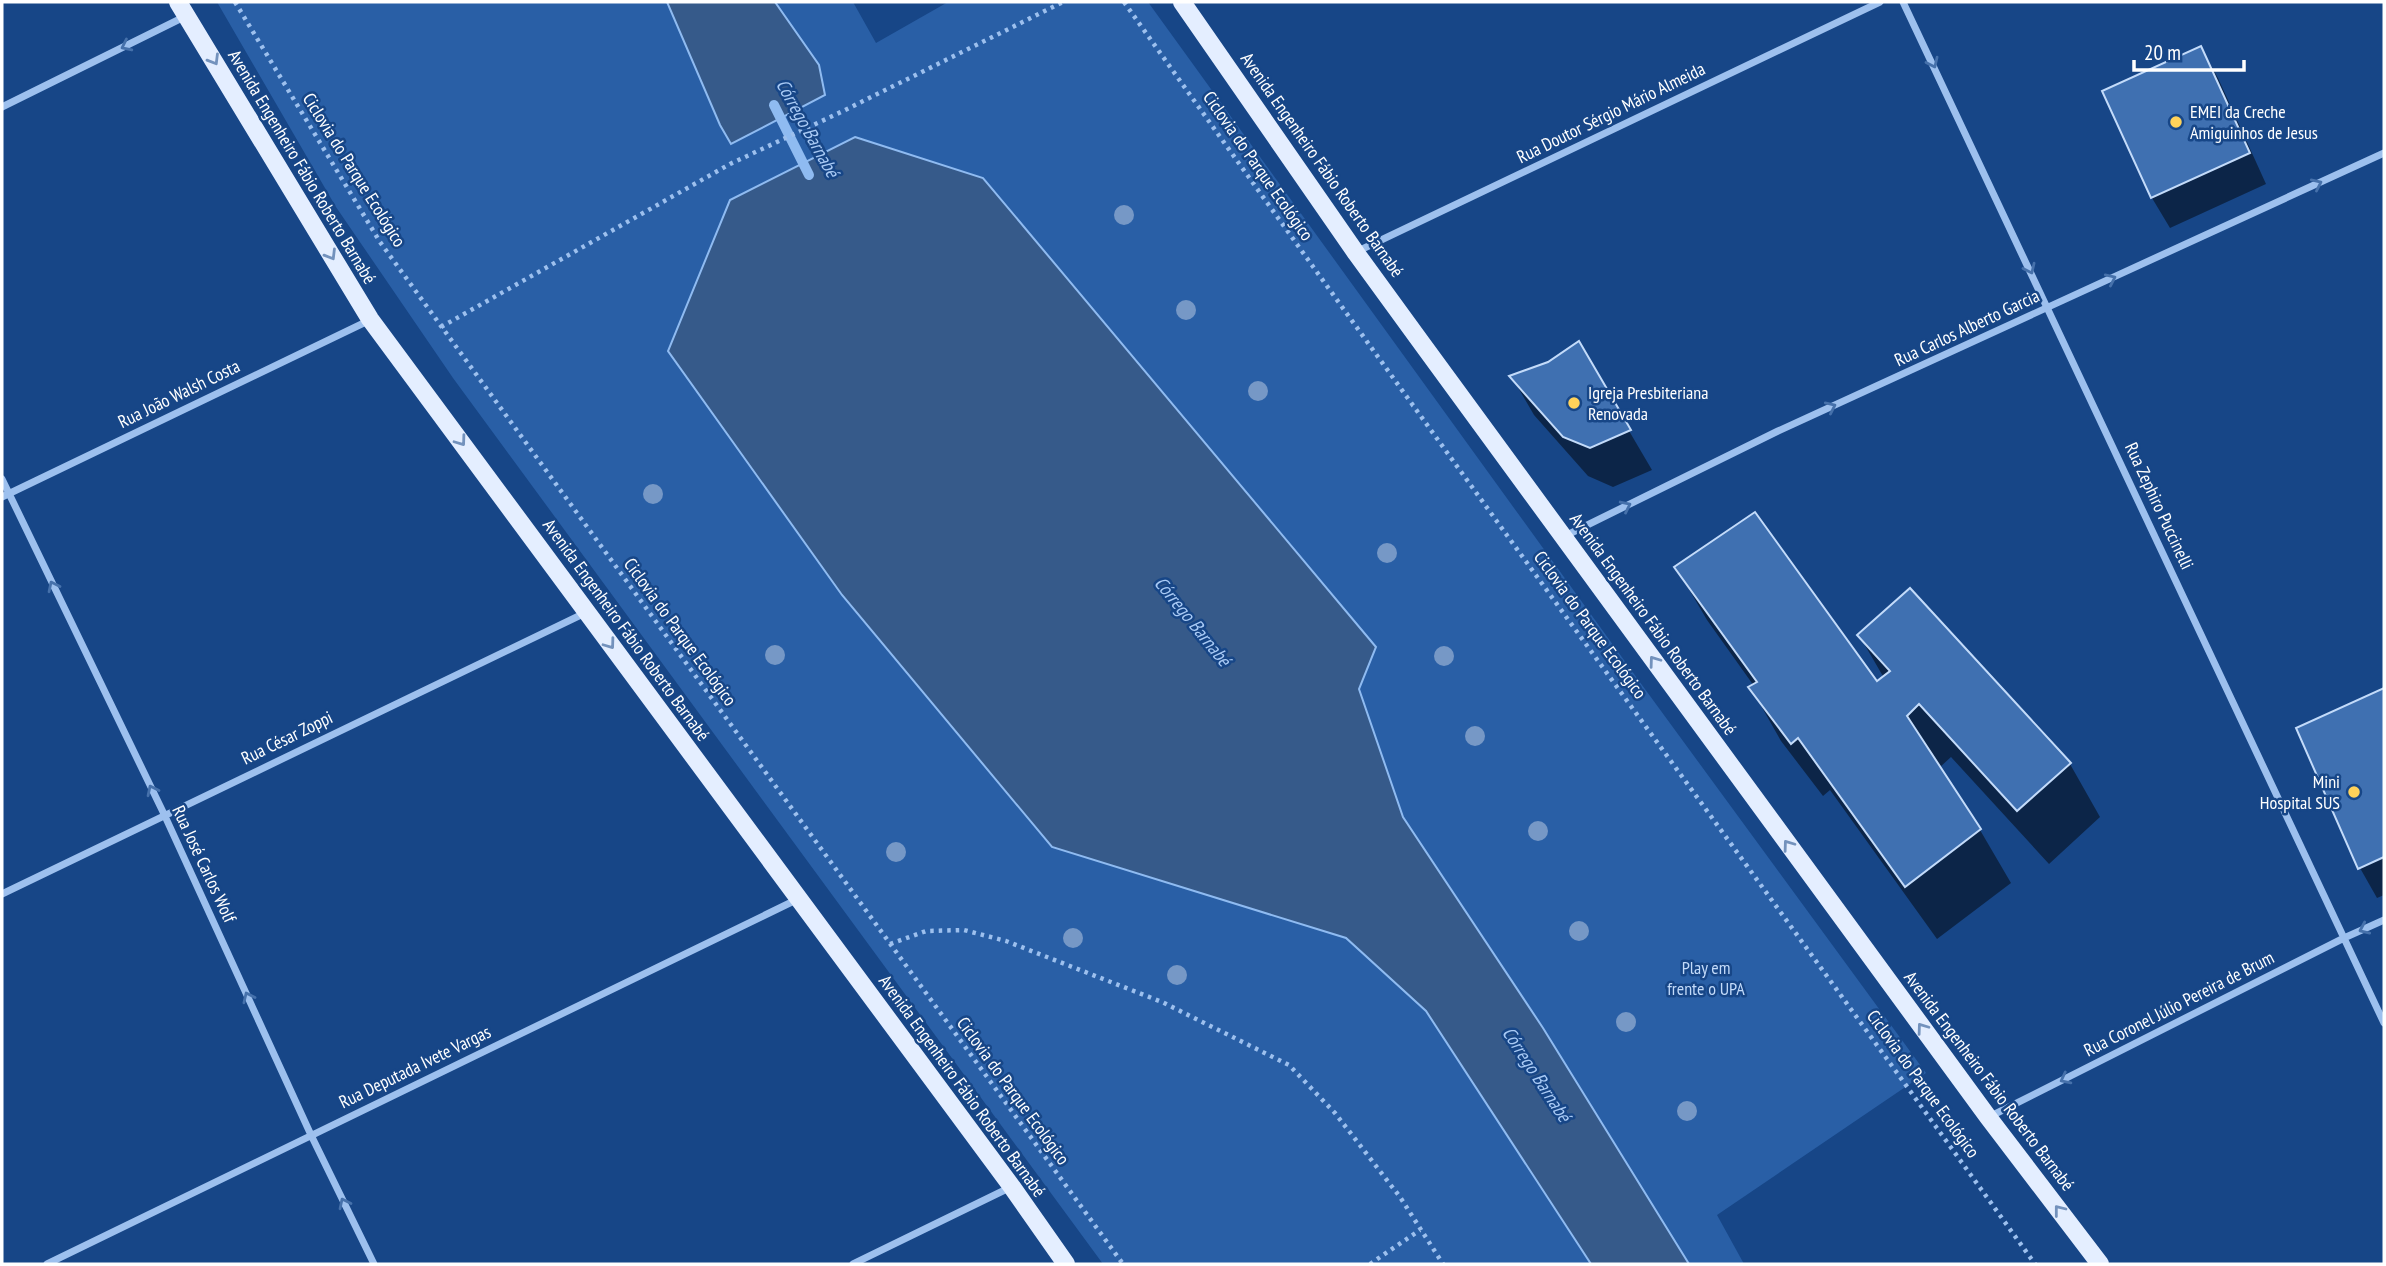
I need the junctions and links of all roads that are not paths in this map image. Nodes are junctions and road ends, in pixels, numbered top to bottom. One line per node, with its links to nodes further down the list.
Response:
1 (1182, 2): 7 (main road, Avenida Engenheiro Fábio Roberto Barnabé)
2 (1880, 2): 7 (street, Rua Doutor Sérgio Mário Almeida)
3 (1903, 2): 8 (street, Rua Zephiro Puccinelli, one-way to 8)
4 (183, 8): 5 (street, one-way to 5); 9 (main road, Avenida Engenheiro Fábio Roberto Barnabé, one-way to 9)
5 (2, 107)
6 (2384, 153): 8 (street, Rua Carlos Alberto Garcia, one-way to 6)
7 (1356, 253): 12 (main road, Avenida Engenheiro Fábio Roberto Barnabé)
8 (2049, 307): 12 (street, Rua Carlos Alberto Garcia, one-way to 8); 18 (street, Rua Zephiro Puccinelli)
9 (370, 319): 11 (street, Rua João Walsh Costa); 13 (main road, Avenida Engenheiro Fábio Roberto Barnabé, one-way to 13)
10 (2, 479): 11 (street, Rua José Carlos Wolf)
11 (5, 495): 14 (street, Rua José Carlos Wolf, one-way to 11)
12 (1564, 536): 20 (main road, Avenida Engenheiro Fábio Roberto Barnabé, one-way to 12)
13 (587, 612): 14 (street, Rua César Zoppi); 16 (main road, Avenida Engenheiro Fábio Roberto Barnabé, one-way to 16)
14 (164, 814): 15 (street, Rua César Zoppi); 21 (street, Rua José Carlos Wolf, one-way to 14)
15 (2, 894)
16 (798, 899): 21 (street, Rua Deputada Ivete Vargas); 22 (main road, Avenida Engenheiro Fábio Roberto Barnabé)
17 (2384, 920): 18 (street, Rua Coronel Júlio Pereira de Brum, one-way to 18)
18 (2344, 938): 19 (street, Rua Zephiro Puccinelli); 20 (street, Rua Coronel Júlio Pereira de Brum, one-way to 20)
19 (2384, 1023)
20 (1988, 1117): 27 (main road, Avenida Engenheiro Fábio Roberto Barnabé, one-way to 20)
21 (311, 1135): 23 (street, Rua Deputada Ivete Vargas); 24 (street, Rua José Carlos Wolf, one-way to 21)
22 (1012, 1187): 25 (street); 26 (main road, Avenida Engenheiro Fábio Roberto Barnabé)
23 (47, 1264)
24 (374, 1264)
25 (853, 1264)
26 (1066, 1264)
27 (2100, 1264)

